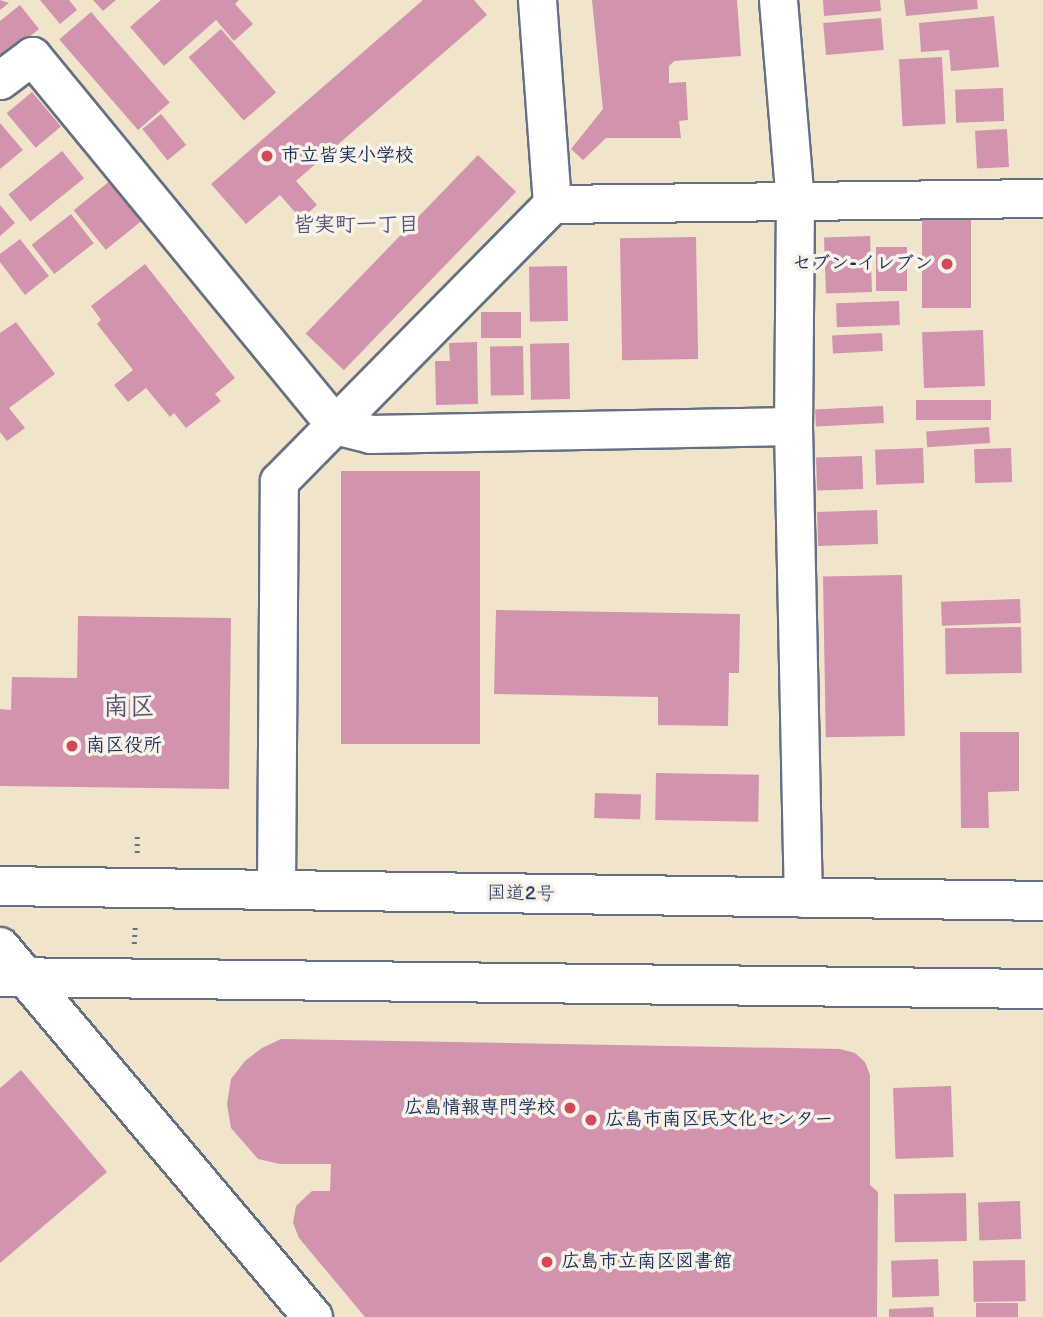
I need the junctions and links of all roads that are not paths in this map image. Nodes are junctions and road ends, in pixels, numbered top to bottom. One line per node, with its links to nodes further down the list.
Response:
1 (537, 0): 6 (street)
2 (778, 0): 5 (street)
3 (0, 80): 7 (street)
4 (1043, 198): 5 (street)
5 (795, 201): 6 (street); 8 (street)
6 (552, 204): 7 (street)
7 (335, 425): 8 (street); 10 (street)
8 (793, 426): 11 (street)
9 (0, 886): 10 (main road, 国道2号)
10 (276, 890): 11 (main road, 国道2号)
11 (803, 898): 12 (main road, 国道2号)
12 (1043, 901)
13 (0, 947): 14 (main road)
14 (13, 977): 15 (main road); 16 (main road)
15 (1043, 989)
16 (313, 1317)

